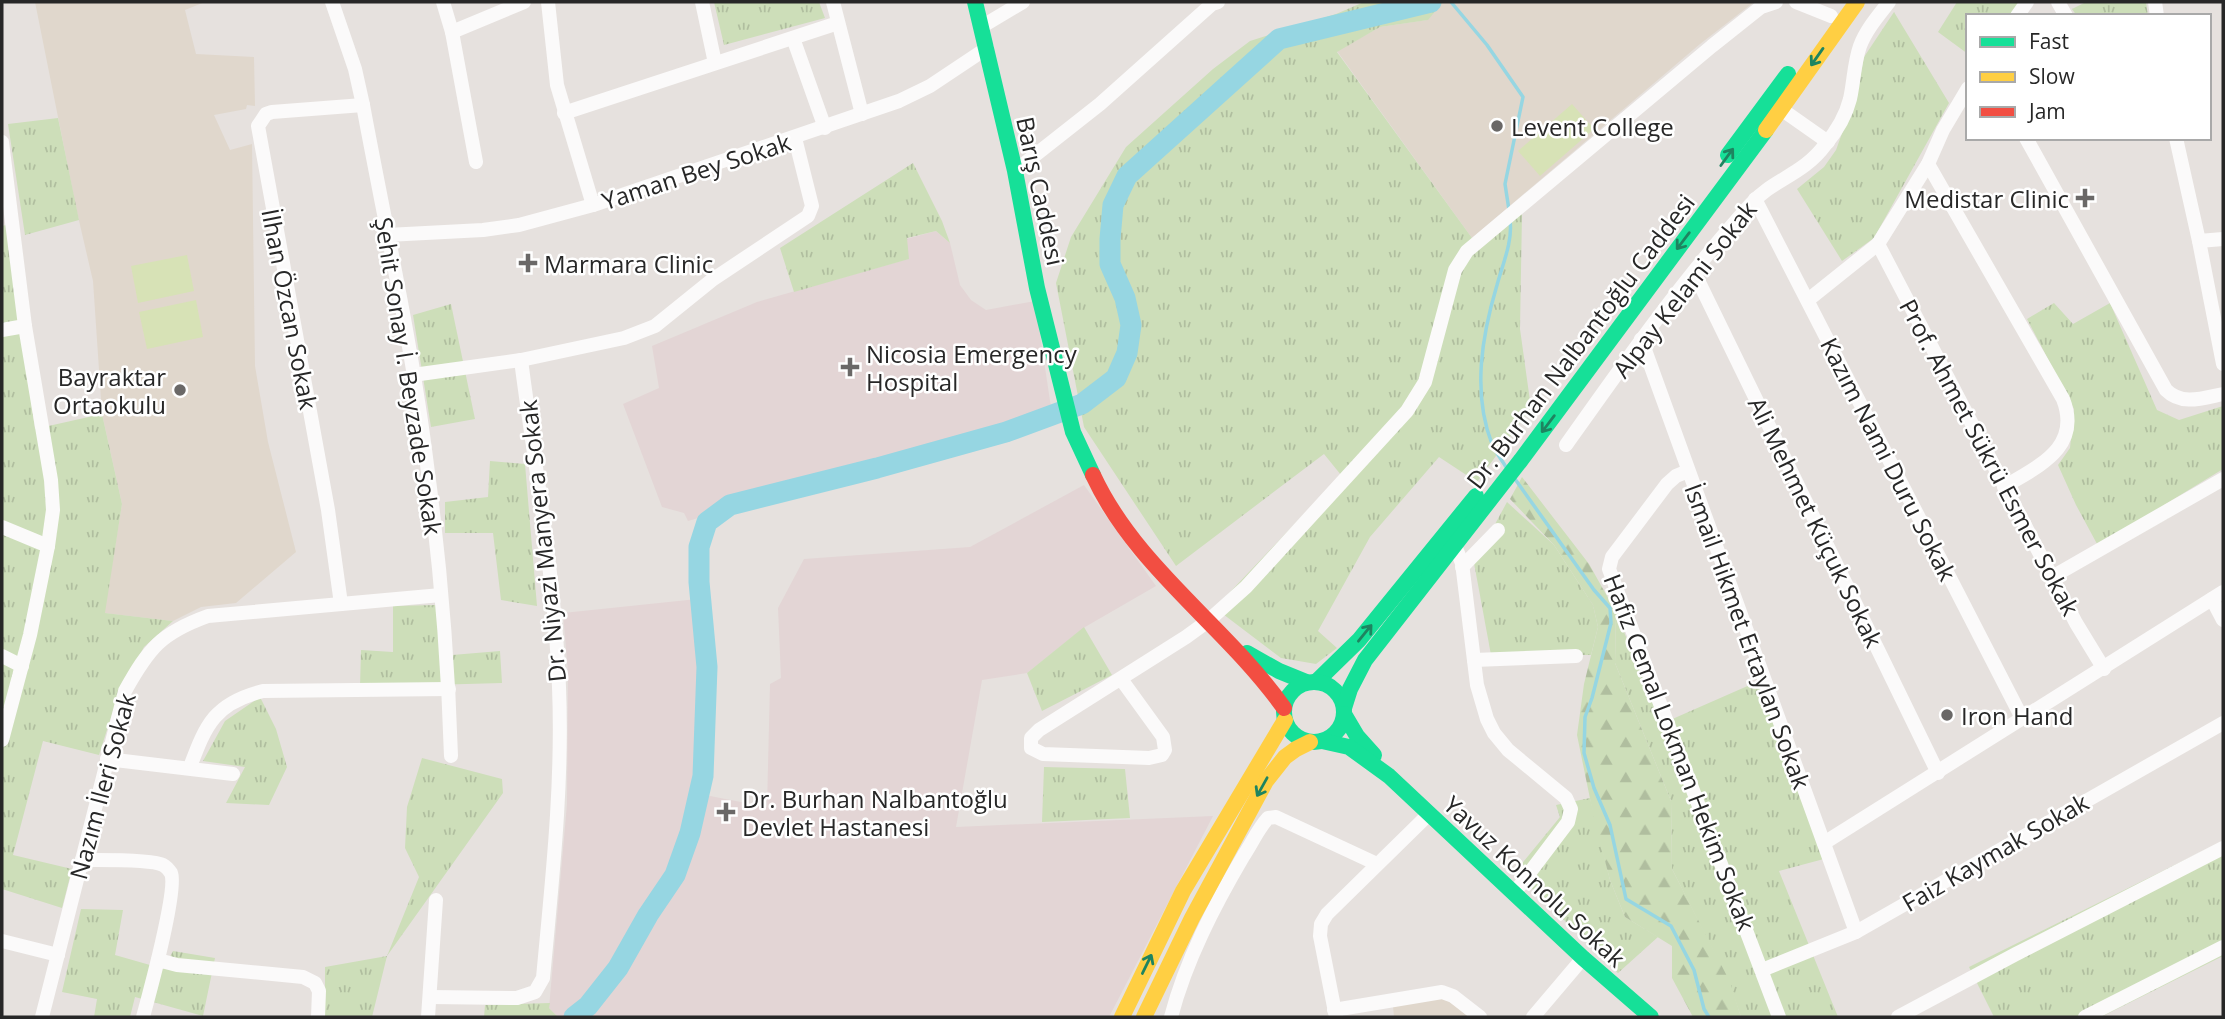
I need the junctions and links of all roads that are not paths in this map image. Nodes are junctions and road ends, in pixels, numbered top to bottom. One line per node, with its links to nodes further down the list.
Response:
1 (332, 2): 23 (street, Şehit Sonay İ. Beyzade Sokak)
2 (443, 2): 18 (street)
3 (524, 2): 18 (street)
4 (548, 2): 25 (street)
5 (702, 2): 21 (street)
6 (833, 2): 16 (street)
7 (975, 2): 17 (main road, Barış Caddesi)
8 (1023, 2): 17 (street)
9 (1218, 2): 35 (street)
10 (1776, 2): 67 (street)
11 (1796, 2): 15 (street)
12 (1841, 2): 15 (main road, Dr. Burhan Nalbantoğlu Caddesi)
13 (1857, 2): 24 (main road, Dr. Burhan Nalbantoğlu Caddesi, one-way to 24)
14 (1889, 2): 32 (street, Alpay Kelami Sokak)
15 (1831, 16): 52 (main road, Dr. Burhan Nalbantoğlu Caddesi, one-way to 15)
16 (838, 23): 19 (street); 26 (street)
17 (981, 27): 20 (main road, Barış Caddesi)
18 (452, 32): 33 (street)
19 (793, 38): 21 (street); 27 (street)
20 (987, 48): 26 (street, Yaman Bey Sokak); 35 (main road, Barış Caddesi)
21 (715, 63): 25 (street)
22 (1966, 91): 34 (street)
23 (363, 104): 38 (street, Şehit Sonay İ. Beyzade Sokak); 65 (street, İlhan Özcan Sokak)
24 (1781, 109): 32 (street); 52 (main road, Dr. Burhan Nalbantoğlu Caddesi, one-way to 52)
25 (564, 113): 37 (street)
26 (862, 114): 27 (street, Yaman Bey Sokak)
27 (825, 128): 28 (street, Yaman Bey Sokak)
28 (795, 138): 37 (street, Yaman Bey Sokak); 47 (street)
29 (2027, 140): 50 (street)
30 (2176, 140): 40 (street)
31 (2, 142): 44 (street)
32 (1828, 142): 36 (street, Alpay Kelami Sokak)
33 (476, 162)
34 (1928, 164): 41 (street); 55 (street)
35 (1015, 171): 67 (main road, Barış Caddesi)
36 (1755, 199): 42 (street, Alpay Kelami Sokak); 43 (street, Kazım Nami Duru Sokak)
37 (593, 205): 38 (street, Yaman Bey Sokak)
38 (387, 235): 49 (street, Şehit Sonay İ. Beyzade Sokak)
39 (2223, 239): 40 (street)
40 (2199, 241): 48 (street)
41 (1878, 244): 43 (street); 55 (street, Prof. Ahmet Sükrü Esmer Sokak)
42 (1695, 272): 46 (street, Alpay Kelami Sokak); 86 (street, Ali Mehmet Küçuk Sokak)
43 (1808, 300): 79 (street, Kazım Nami Duru Sokak)
44 (25, 326): 45 (street); 59 (street)
45 (2, 330)
46 (1641, 339): 51 (street, Alpay Kelami Sokak); 53 (street, İsmail Hikmet Ertaylan Sokak)
47 (521, 359): 49 (street); 103 (street, Dr. Niyazi Manyera Sokak)
48 (2223, 364)
49 (413, 374): 63 (street, Şehit Sonay İ. Beyzade Sokak)
50 (2223, 394)
51 (1566, 445)
52 (1517, 454): 56 (main road, Dr. Burhan Nalbantoğlu Caddesi)
53 (1688, 471): 90 (street, İsmail Hikmet Ertaylan Sokak); 102 (street, Hafiz Cemal Lokman Hekim Sokak)
54 (2223, 479): 62 (street)
55 (2004, 486): 62 (street, Prof. Ahmet Sükrü Esmer Sokak)
56 (1491, 487): 60 (main road, Dr. Burhan Nalbantoğlu Caddesi); 75 (main road, Dr. Burhan Nalbantoğlu Caddesi, one-way to 56)
57 (2, 527): 59 (street)
58 (1497, 530): 61 (street)
59 (48, 546): 72 (street)
60 (1455, 546): 61 (street); 77 (main road, Dr. Burhan Nalbantoğlu Caddesi)
61 (1462, 567): 71 (street)
62 (2052, 577): 73 (street, Prof. Ahmet Sükrü Esmer Sokak)
63 (441, 595): 65 (street, Nazım İleri Sokak); 76 (street, Şehit Sonay İ. Beyzade Sokak)
64 (2218, 596): 66 (street); 73 (street)
65 (341, 604): 84 (street, Nazım İleri Sokak)
66 (2223, 620)
67 (1208, 621): 68 (main road, Barış Caddesi); 74 (street)
68 (1231, 643): 75 (main road); 78 (main road)
69 (2, 656): 72 (street)
70 (1576, 656): 71 (street)
71 (1475, 660): 94 (street)
72 (22, 666): 81 (street)
73 (2104, 669): 79 (street)
74 (1121, 679): 74 (street)
75 (1312, 682): 77 (main road); 78 (main road)
76 (449, 689): 83 (street, Şehit Sonay İ. Beyzade Sokak); 85 (street)
77 (1344, 711): 82 (main road); 88 (main road, Yavuz Konnolu Sokak)
78 (1284, 714): 82 (main road); 109 (main road, one-way to 78)
79 (2022, 719): 86 (street)
80 (2223, 723): 96 (street, Faiz Kaymak Sokak)
81 (2, 740)
82 (1316, 741): 88 (main road, Yavuz Konnolu Sokak); 110 (main road, one-way to 110)
83 (451, 756)
84 (107, 759): 85 (street); 92 (street, Nazım İleri Sokak)
85 (190, 768): 87 (street)
86 (1938, 772): 90 (street)
87 (233, 774)
88 (1389, 776): 89 (main road, Yavuz Konnolu Sokak)
89 (1429, 814): 93 (street); 94 (main road, Yavuz Konnolu Sokak)
90 (1824, 843): 96 (street, İsmail Hikmet Ertaylan Sokak)
91 (2223, 848): 116 (street)
92 (82, 860): 99 (street, Nazım İleri Sokak); 101 (street)
93 (1377, 864): 104 (street); 111 (street)
94 (1515, 892): 100 (main road, Yavuz Konnolu Sokak)
95 (436, 900): 103 (street)
96 (1856, 932): 102 (street, Faiz Kaymak Sokak)
97 (2, 941): 99 (street)
98 (2223, 947): 117 (street)
99 (58, 955): 105 (street, Nazım İleri Sokak)
100 (1583, 958): 113 (street); 114 (main road, Yavuz Konnolu Sokak)
101 (158, 960): 106 (street); 107 (street)
102 (1762, 970): 115 (street, Hafiz Cemal Lokman Hekim Sokak)
103 (430, 997): 108 (street)
104 (1335, 1014): 112 (street)
105 (42, 1017)
106 (143, 1017)
107 (318, 1017)
108 (428, 1017)
109 (1122, 1017)
110 (1144, 1017)
111 (1171, 1017)
112 (1480, 1017)
113 (1533, 1017)
114 (1651, 1017)
115 (1779, 1017)
116 (1898, 1017)
117 (2085, 1017)

